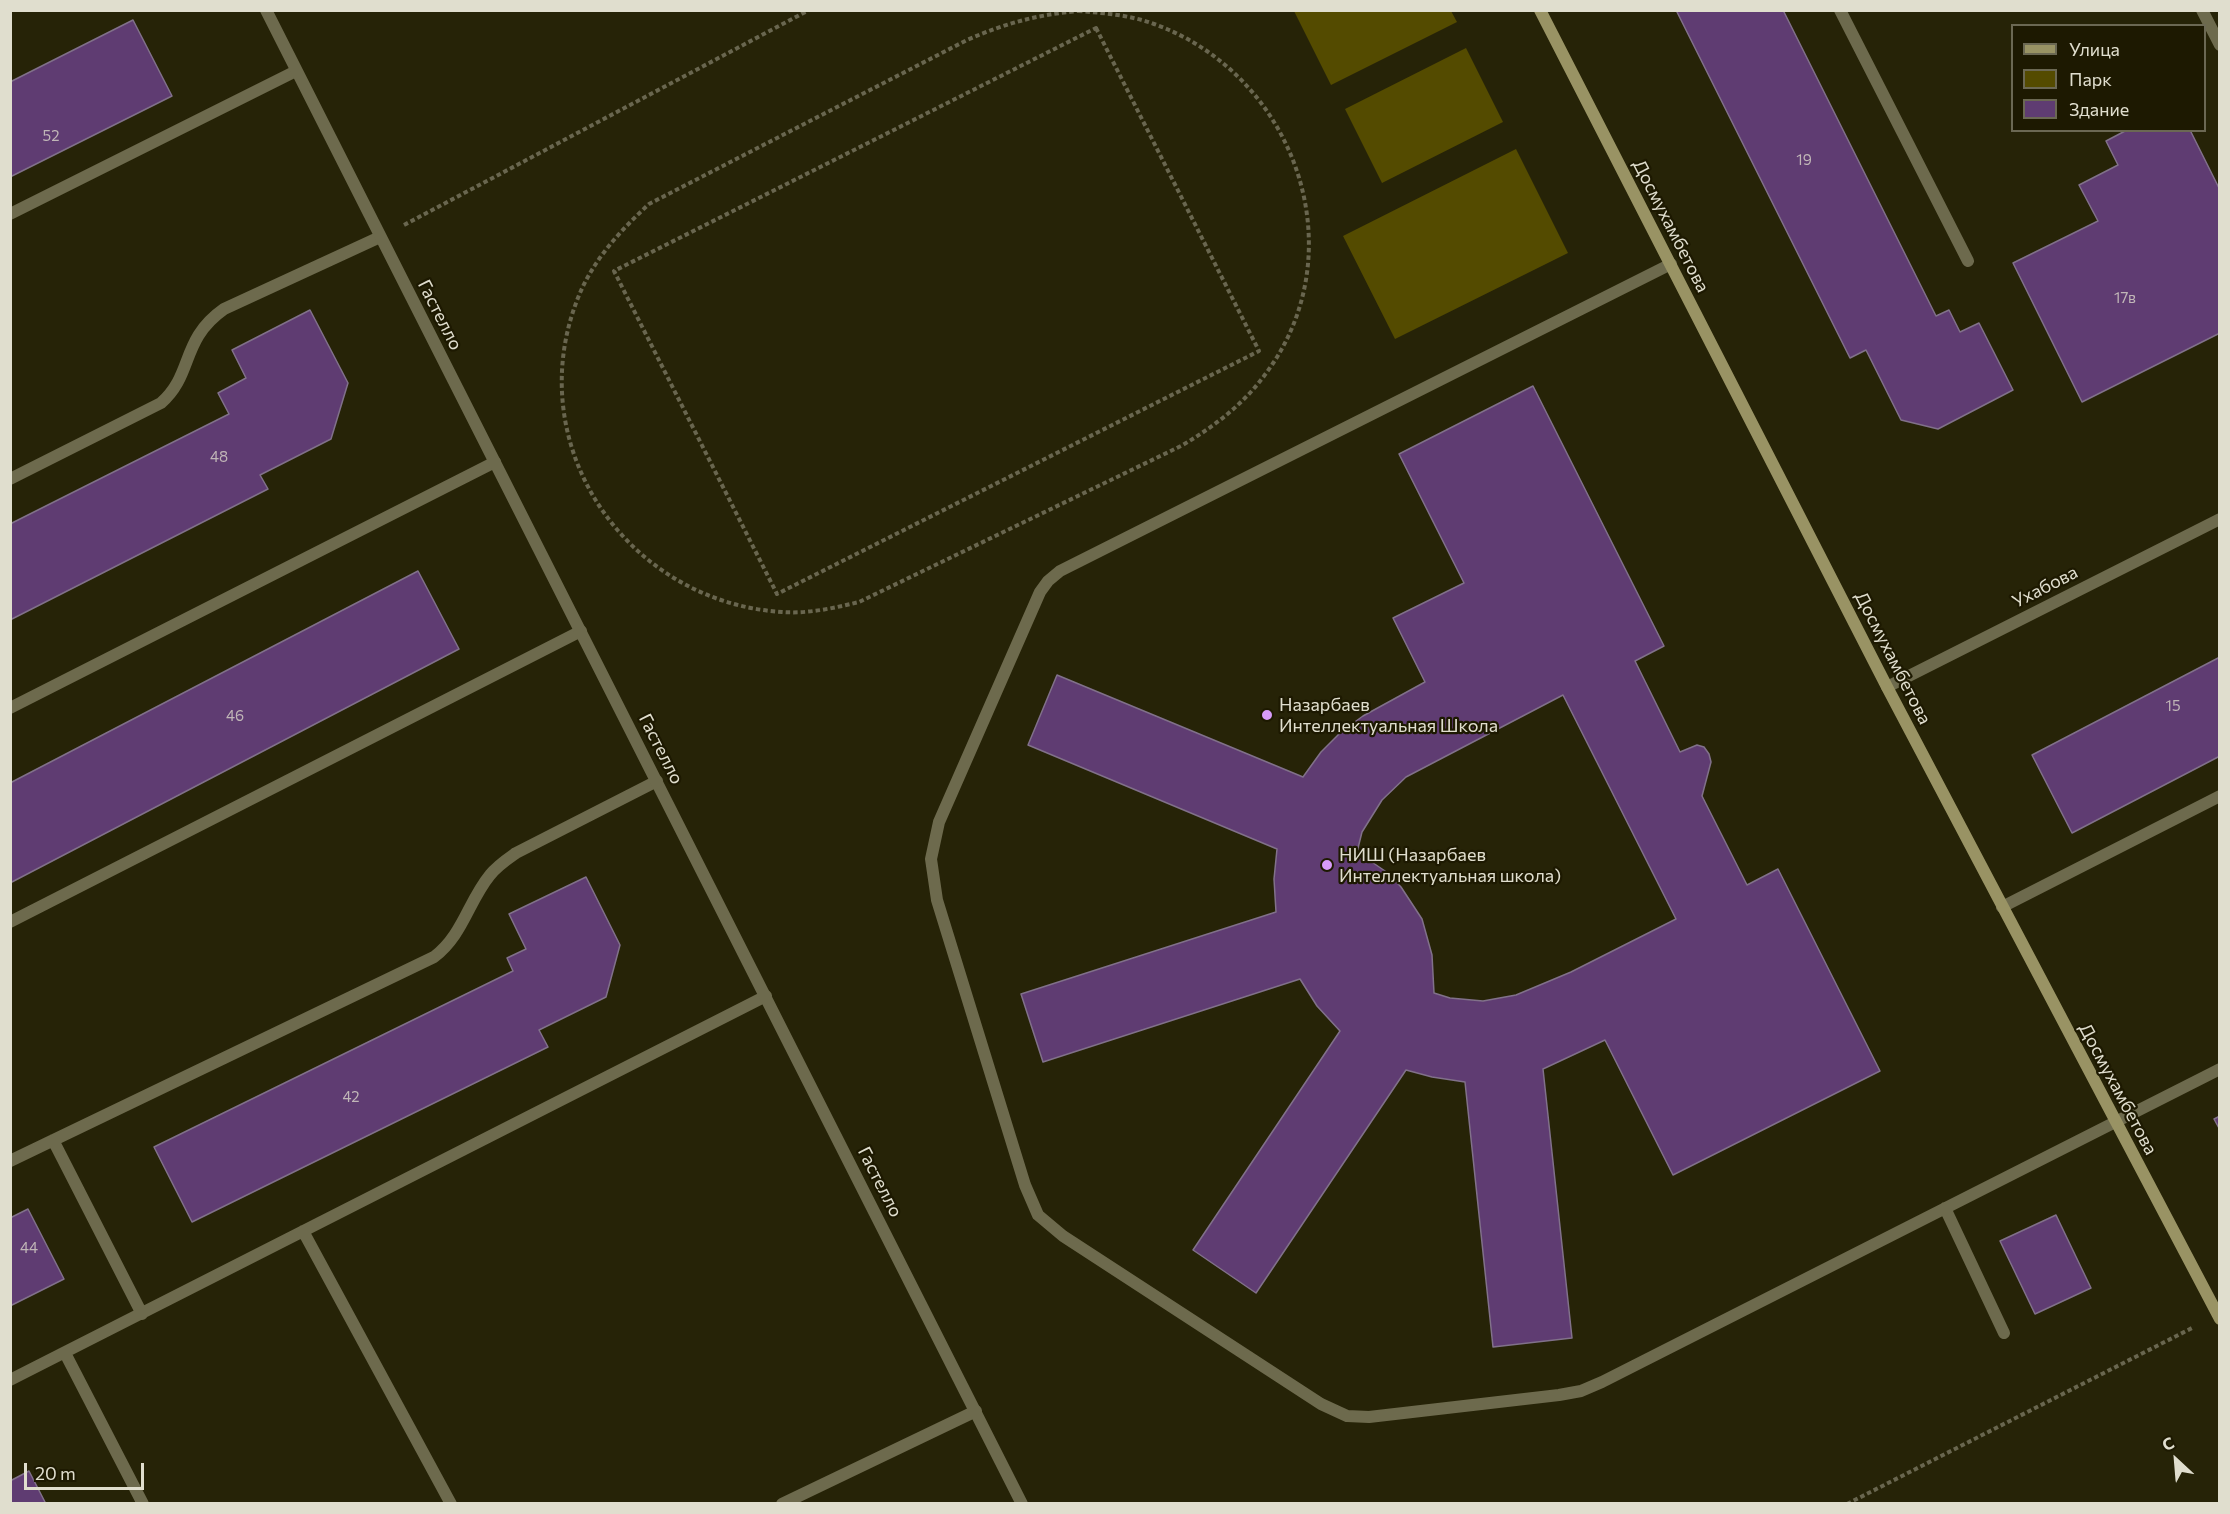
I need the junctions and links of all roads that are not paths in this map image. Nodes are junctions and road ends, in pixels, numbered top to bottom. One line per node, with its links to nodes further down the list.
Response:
1 (266, 10): 6 (street, Гастелло)
2 (1540, 10): 10 (street, Досмухамбетова)
3 (1840, 10): 9 (street)
4 (2202, 10): 5 (street)
5 (2220, 45)
6 (296, 71): 7 (street); 8 (street, Гастелло)
7 (10, 214)
8 (380, 237): 11 (street, Гастелло); 12 (street)
9 (1968, 261)
10 (1671, 264): 15 (street, Досмухамбетова); 26 (street)
11 (495, 462): 14 (street, Гастелло); 16 (street)
12 (10, 480)
13 (2220, 519): 15 (street, Ухабова)
14 (581, 632): 17 (street, Гастелло); 20 (street)
15 (1887, 687): 19 (street, Досмухамбетова)
16 (10, 708)
17 (657, 781): 21 (street, Гастелло); 24 (street)
18 (2220, 796): 19 (street)
19 (2002, 907): 23 (street, Досмухамбетова)
20 (10, 922)
21 (766, 996): 27 (street); 33 (street, Гастелло)
22 (2220, 1069): 23 (street)
23 (2115, 1122): 26 (street); 29 (street, Досмухамбетова)
24 (53, 1140): 25 (street); 28 (street)
25 (10, 1161)
26 (1945, 1208): 30 (street)
27 (303, 1231): 28 (street); 35 (street)
28 (142, 1314): 31 (street)
29 (2218, 1317)
30 (2004, 1333)
31 (65, 1353): 32 (street); 34 (street)
32 (10, 1380)
33 (976, 1411): 36 (street); 37 (street, Гастелло)
34 (143, 1503)
35 (451, 1503)
36 (782, 1503)
37 (1022, 1503)

